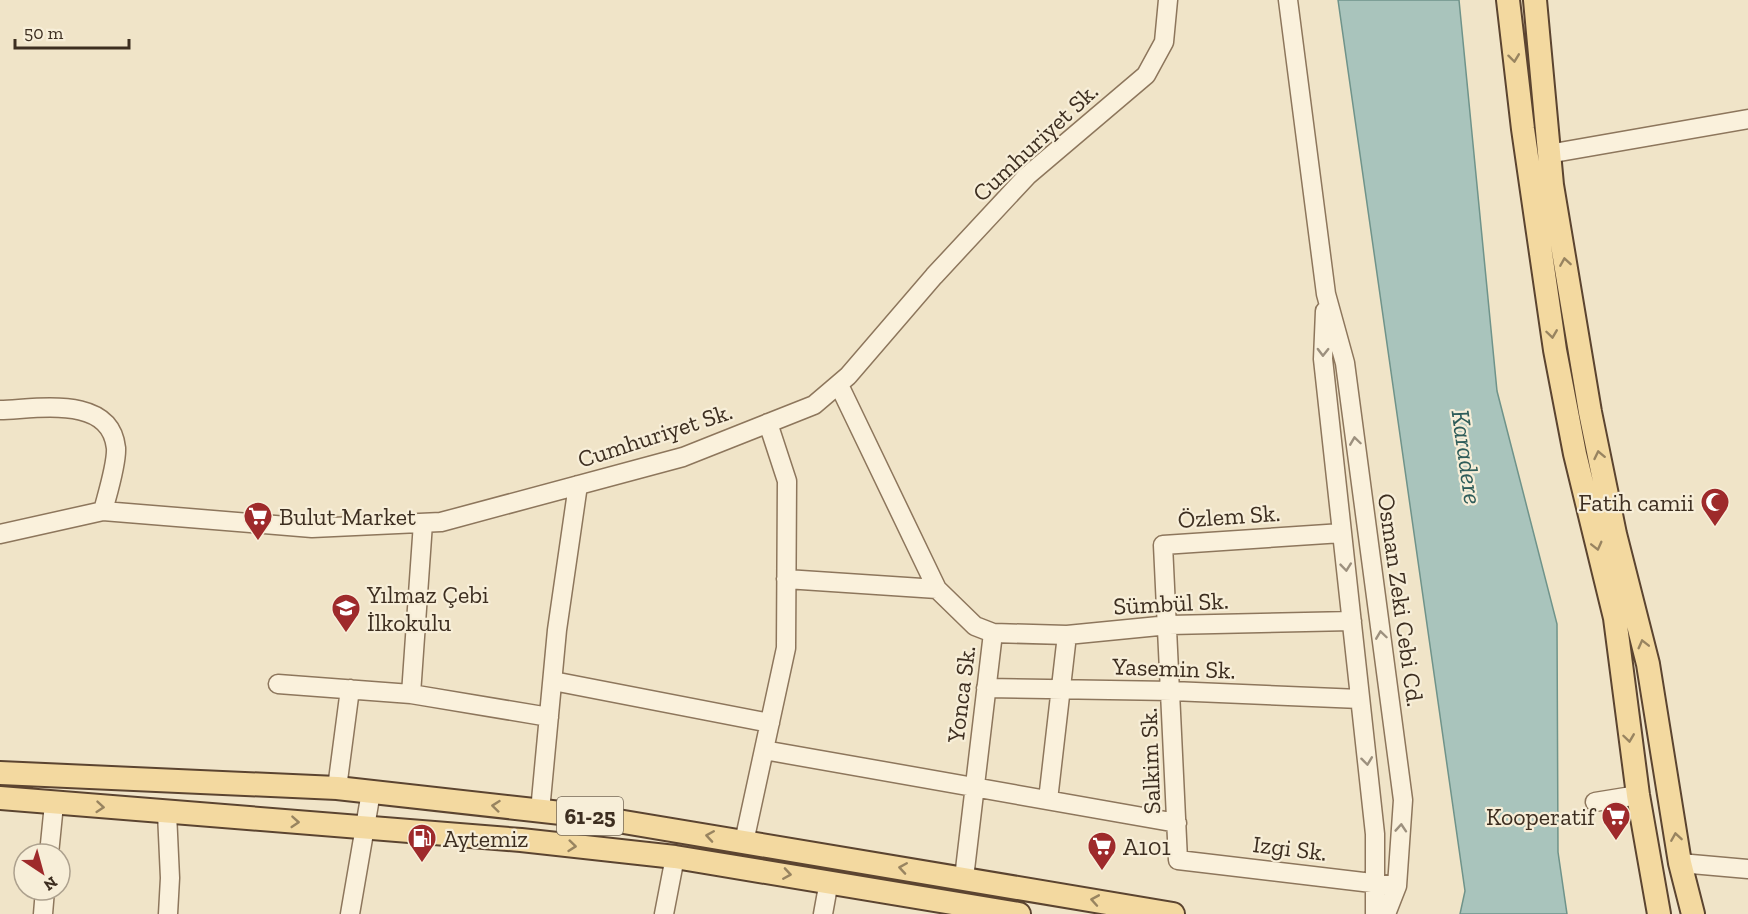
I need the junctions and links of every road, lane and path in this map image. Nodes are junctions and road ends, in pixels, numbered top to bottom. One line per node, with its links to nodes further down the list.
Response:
1 (1168, 0): 8 (street, Cumhuriyet Sk.)
2 (1288, 0): 7 (street, Osman Zeki Cebi Cd.)
3 (1508, 0): 37 (main road, one-way to 37)
4 (1535, 0): 6 (main road)
5 (1748, 119): 6 (street)
6 (1548, 154): 50 (main road, one-way to 6)
7 (1326, 294): 14 (street, Osman Zeki Cebi Cd., one-way to 14); 55 (street, Osman Zeki Cebi Cd., one-way to 7)
8 (838, 385): 10 (street, Cumhuriyet Sk.); 17 (street, Yonca Sk.)
9 (0, 410): 12 (street)
10 (768, 423): 11 (street, Cumhuriyet Sk.); 16 (street)
11 (578, 485): 13 (street, Cumhuriyet Sk.); 22 (street)
12 (103, 511): 13 (street, Cumhuriyet Sk.); 15 (street, Cumhuriyet Sk.)
13 (423, 523): 28 (street)
14 (1342, 533): 18 (street, Osman Zeki Cebi Cd., one-way to 18); 19 (street, Özlem Sk.)
15 (0, 534)
16 (786, 579): 17 (street); 31 (street)
17 (938, 589): 20 (street, Yonca Sk.)
18 (1352, 621): 19 (street, Sümbül Sk.); 29 (street, Osman Zeki Cebi Cd.)
19 (1169, 625): 21 (street, Sümbül Sk.); 27 (street, Salkim Sk.)
20 (993, 633): 21 (street, Sümbül Sk.); 24 (street, Yonca Sk.)
21 (1067, 635): 26 (street)
22 (552, 681): 30 (street); 31 (street)
23 (278, 684): 25 (street)
24 (986, 688): 26 (street, Yasemin Sk.); 34 (street, Yonca Sk.)
25 (350, 689): 28 (street); 35 (street)
26 (1061, 689): 27 (street, Yasemin Sk.); 39 (street)
27 (1172, 691): 29 (street, Yasemin Sk.); 44 (street, Salkim Sk.)
28 (411, 694): 30 (street)
29 (1359, 699): 54 (street, Osman Zeki Cebi Cd., one-way to 54)
30 (549, 717): 42 (street)
31 (770, 723): 32 (street)
32 (764, 750): 34 (street); 47 (street)
33 (0, 773): 35 (main road, 61-25)
34 (975, 787): 39 (street); 52 (street, Yonca Sk.)
35 (337, 788): 36 (main road, 61-25)
36 (371, 792): 42 (main road, 61-25, one-way to 36); 45 (street)
37 (1638, 795): 40 (street); 64 (main road)
38 (0, 798): 41 (main road, 61-25)
39 (1048, 800): 44 (street)
40 (1595, 802)
41 (54, 804): 43 (main road, 61-25, one-way to 43); 46 (street)
42 (540, 811): 47 (main road, 61-25, one-way to 42)
43 (167, 813): 45 (main road, 61-25, one-way to 45); 56 (street)
44 (1177, 823): 49 (street, Salkim Sk.)
45 (365, 827): 48 (main road, 61-25, one-way to 48); 57 (street)
46 (50, 842)
47 (744, 842): 52 (main road, 61-25, one-way to 47)
48 (675, 857): 53 (main road, 61-25, one-way to 53); 58 (street)
49 (1178, 860): 54 (street, Izgi Sk.)
50 (1680, 863): 51 (street); 65 (main road)
51 (1748, 869)
52 (964, 878): 61 (main road, 61-25, one-way to 52)
53 (829, 881): 59 (street); 60 (main road, 61-25)
54 (1377, 882): 55 (street, Izgi Sk.); 62 (street, Osman Zeki Cebi Cd.)
55 (1397, 886): 63 (street, Osman Zeki Cebi Cd.)
56 (168, 914)
57 (350, 914)
58 (663, 914)
59 (823, 914)
60 (1019, 914)
61 (1173, 914)
62 (1375, 914)
63 (1386, 914)
64 (1659, 914)
65 (1694, 914)

